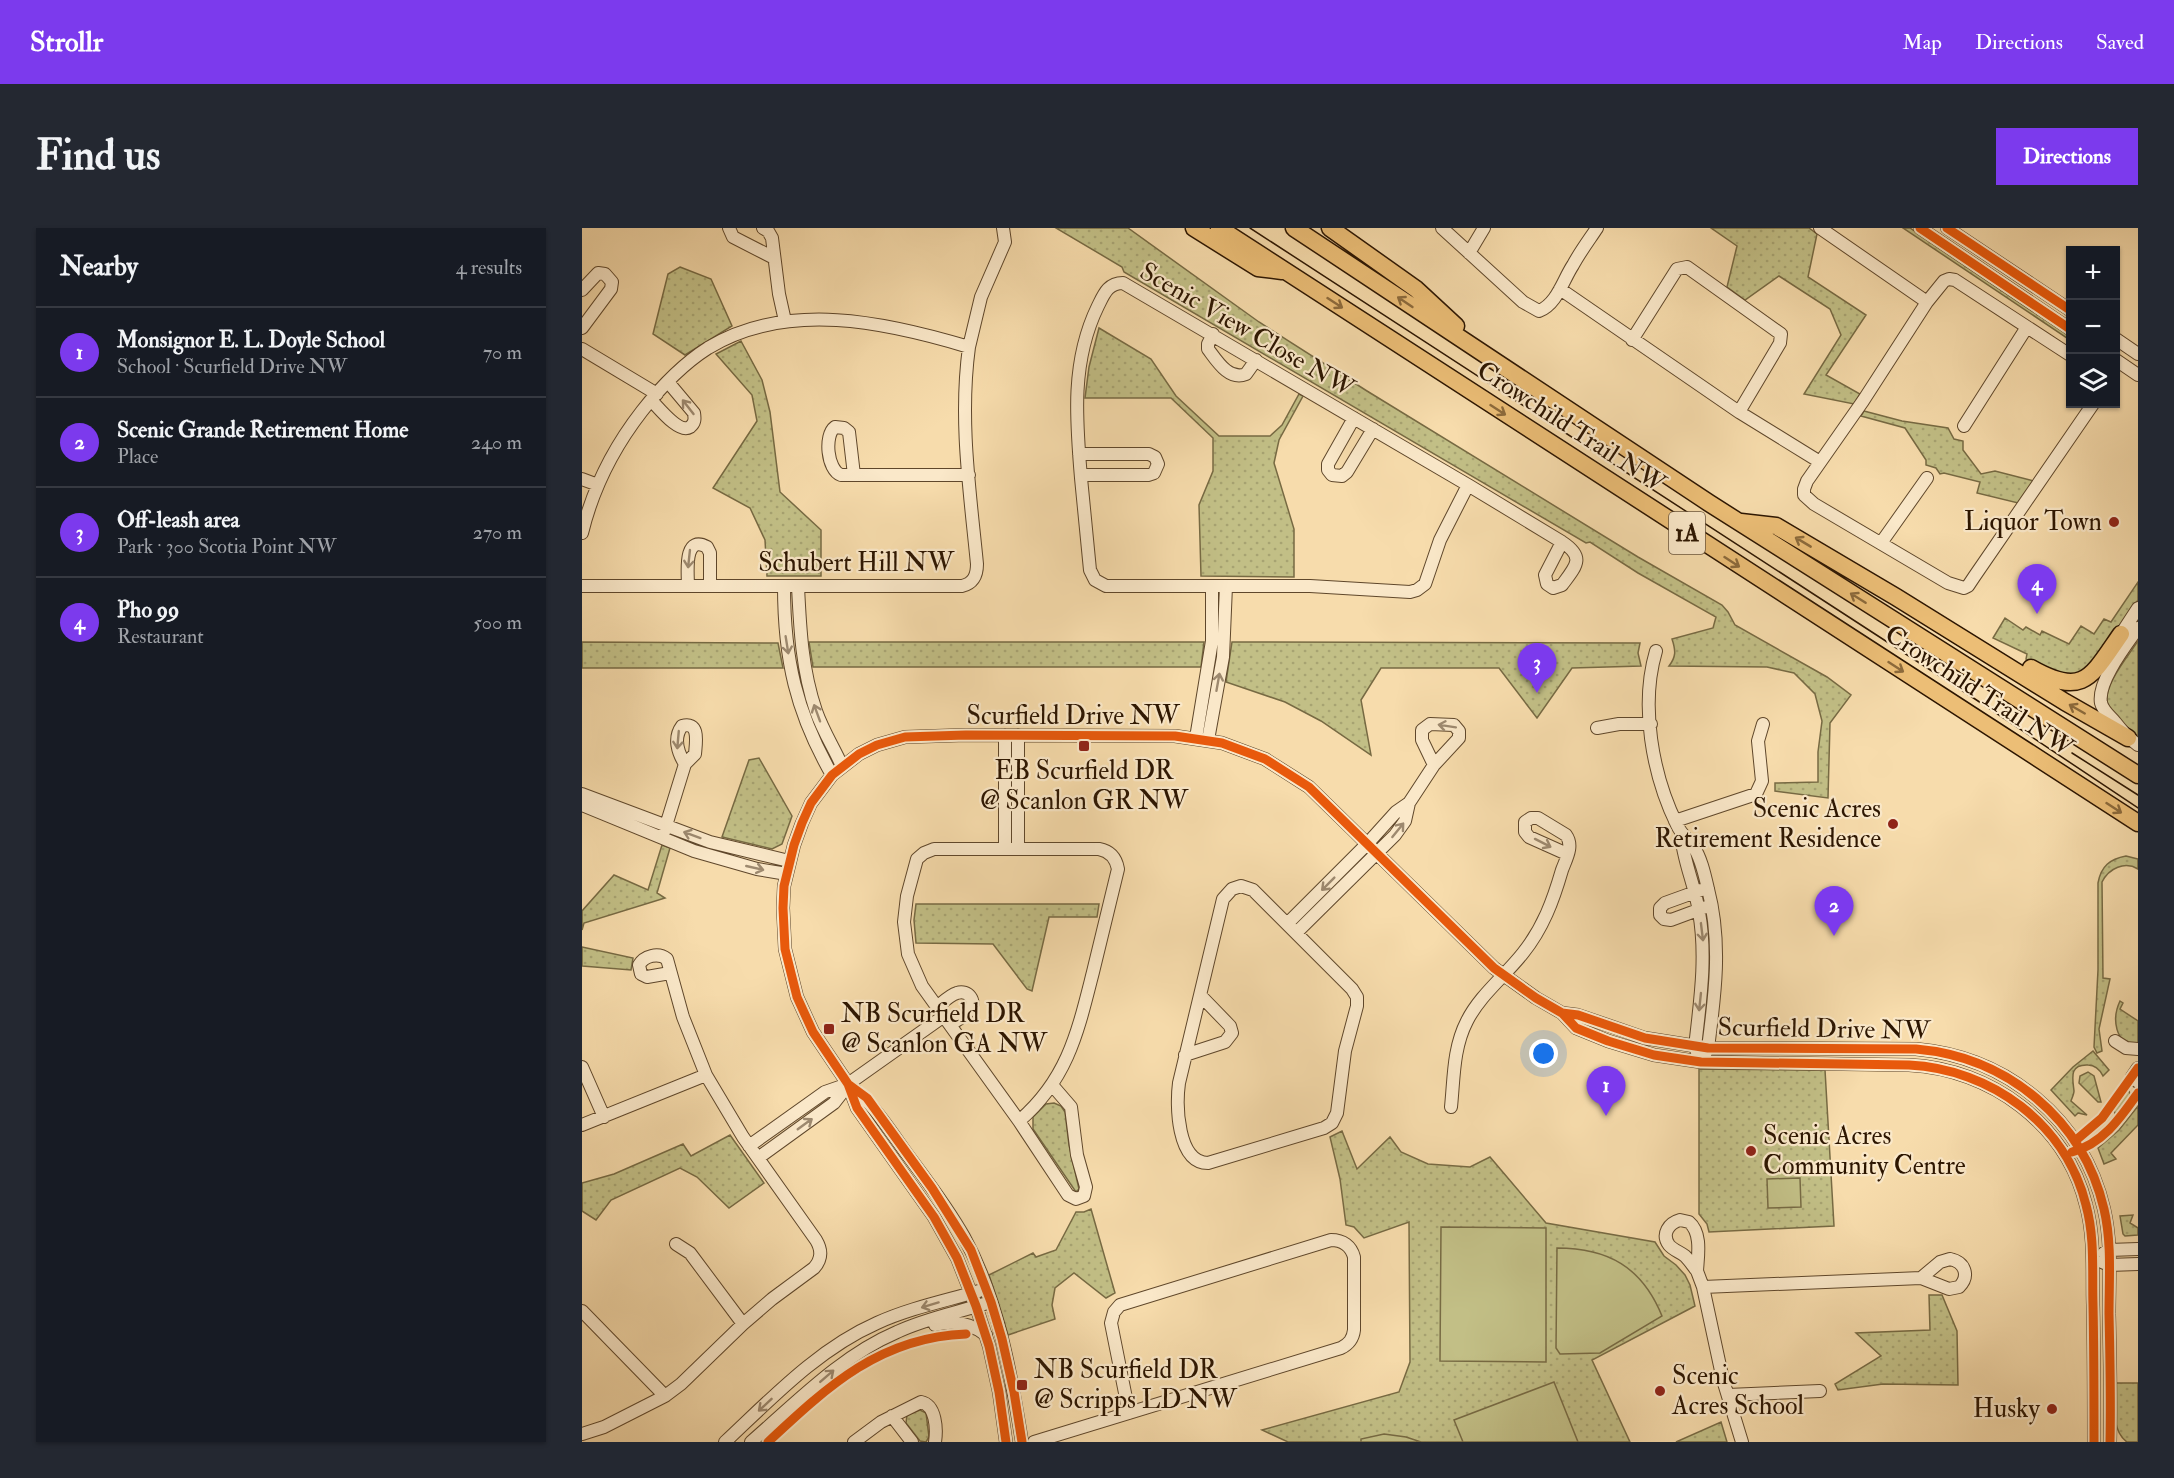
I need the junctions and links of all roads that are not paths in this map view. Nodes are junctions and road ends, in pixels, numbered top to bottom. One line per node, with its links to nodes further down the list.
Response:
1 (729, 228): 15 (street)
2 (763, 228): 15 (street)
3 (1003, 228): 28 (street, Schubert Hill NW)
4 (1194, 228): 16 (highway)
5 (1219, 228): 16 (highway, Crowchild Trail NW / 1A)
6 (1294, 228): 32 (highway, Crowchild Trail NW / 1A, one-way to 6)
7 (1330, 228): 32 (highway)
8 (1442, 228): 14 (street)
9 (1484, 228): 14 (street)
10 (1597, 228): 17 (street)
11 (1820, 228): 19 (street)
12 (1920, 228): 22 (street)
13 (1947, 228): 20 (street)
14 (1469, 253): 17 (street)
15 (774, 258): 21 (street)
16 (1286, 271): 85 (highway, Crowchild Trail NW / 1A, one-way to 85)
17 (1560, 289): 26 (street)
18 (582, 290): 24 (street)
19 (1927, 302): 23 (street); 44 (street)
20 (2066, 307)
21 (785, 321): 28 (street); 36 (street)
22 (2066, 326)
23 (2027, 327): 30 (street); 41 (street)
24 (582, 328)
25 (1213, 334): 33 (street, Scenic View Close NW); 33 (street); 43 (street, Scenic View Close NW)
26 (1632, 340): 39 (street); 39 (street)
27 (2120, 342): 31 (street)
28 (969, 347): 46 (street, Schubert Hill NW)
29 (582, 349): 37 (street)
30 (2068, 354)
31 (2138, 354)
32 (1489, 358): 52 (highway, Crowchild Trail NW / 1A)
33 (1256, 360): 40 (street, Scenic View Close NW)
34 (2120, 363): 35 (street)
35 (2138, 375)
36 (668, 382): 37 (street); 37 (street, one-way to 36)
37 (654, 397): 50 (street)
38 (2090, 408): 55 (street)
39 (1739, 412): 44 (street)
40 (1354, 418): 42 (street, Scenic View Close NW); 42 (street)
41 (1964, 426)
42 (1373, 429): 51 (street, Scenic View Close NW)
43 (1079, 454): 47 (street, Scenic View Close NW); 47 (street)
44 (1820, 462): 55 (street)
45 (854, 475): 46 (street)
46 (969, 475): 60 (street, Schubert Hill NW)
47 (1081, 475): 61 (street, Scenic View Close NW)
48 (1927, 478): 55 (street)
49 (582, 480): 50 (street)
50 (598, 485): 53 (street)
51 (1468, 485): 54 (street); 62 (street, Scenic View Close NW)
52 (1737, 521): 63 (highway, one-way to 52); 80 (highway, Crowchild Trail NW / 1A, one-way to 52)
53 (582, 533)
54 (1562, 542)
55 (1881, 543)
56 (582, 586): 57 (street, Schubert Hill NW)
57 (688, 586): 58 (street, Schubert Hill NW); 58 (street, one-way to 57)
58 (710, 586): 59 (street, Schubert Hill NW)
59 (784, 586): 60 (street, Schubert Hill NW); 69 (street, one-way to 69)
60 (798, 586): 68 (street)
61 (1212, 586): 62 (street, Scenic View Close NW); 74 (street)
62 (1226, 586): 74 (street, one-way to 62)
63 (1896, 597): 66 (highway); 75 (highway, one-way to 63)
64 (2138, 608): 66 (street)
65 (2138, 628): 66 (street)
66 (2126, 637): 75 (street)
67 (1656, 651): 70 (street)
68 (806, 676): 69 (street); 78 (street, one-way to 68)
69 (792, 680): 79 (street)
70 (1651, 724): 72 (street); 84 (street)
71 (1763, 724): 84 (street)
72 (1597, 728)
73 (1012, 735): 74 (street, Scurfield Drive NW); 78 (street, Scurfield Drive NW); 91 (street)
74 (1202, 739): 90 (street, Scurfield Drive NW)
75 (2133, 742)
76 (685, 764): 86 (street)
77 (1434, 765): 90 (street)
78 (842, 766): 79 (street, Scurfield Drive NW)
79 (831, 775): 94 (street, Scurfield Drive NW)
80 (2138, 775)
81 (582, 794): 83 (street)
82 (582, 805): 83 (street)
83 (613, 810): 86 (street); 88 (street)
84 (1675, 821): 87 (street)
85 (2138, 823)
86 (666, 826): 88 (street); 89 (street, one-way to 86)
87 (1681, 834): 96 (street); 97 (street)
88 (662, 839): 93 (street)
89 (722, 846): 93 (street); 94 (street)
90 (1373, 848): 100 (street, one-way to 100); 101 (street); 103 (street, Scurfield Drive NW)
91 (1012, 849): 106 (street); 118 (street)
92 (1567, 854): 103 (street)
93 (719, 859): 95 (street, one-way to 95)
94 (789, 861): 95 (street, Scurfield Drive NW)
95 (787, 874): 117 (street, Scurfield Drive NW)
96 (1708, 888): 97 (street); 98 (street)
97 (1695, 892): 99 (street); 99 (street)
98 (1712, 905): 99 (street); 109 (street)
99 (1699, 910): 108 (street, one-way to 108)
100 (1287, 924): 101 (street); 104 (street)
101 (1296, 933): 112 (street)
102 (670, 972): 116 (street)
103 (1503, 975): 105 (street, Scurfield Drive NW); 119 (street)
104 (1200, 995): 112 (street); 112 (street)
105 (1562, 1013): 108 (street, Scurfield Drive NW); 113 (street, Scurfield Drive NW)
106 (944, 1016): 117 (street); 121 (street)
107 (2115, 1041): 110 (street)
108 (1695, 1047): 109 (street, Scurfield Drive NW); 113 (street)
109 (1708, 1048): 111 (street, Scurfield Drive NW); 113 (street)
110 (2138, 1048)
111 (1869, 1049): 114 (street); 127 (street, Scurfield Drive NW)
112 (1185, 1055)
113 (1701, 1062): 114 (street, Scurfield Drive NW)
114 (1868, 1065): 128 (street, Scurfield Drive NW)
115 (582, 1067): 120 (street)
116 (706, 1075): 120 (street); 123 (street)
117 (848, 1084): 123 (street); 124 (street, one-way to 117); 134 (street, Scurfield Drive NW); 135 (street, Scurfield Drive NW)
118 (1052, 1085): 121 (street); 121 (street)
119 (1451, 1107)
120 (604, 1117): 122 (street)
121 (1019, 1121)
122 (582, 1125)
123 (749, 1146): 124 (street)
124 (758, 1158): 139 (street)
125 (676, 1244): 139 (street)
126 (2138, 1249): 127 (street)
127 (2109, 1250): 128 (street); 130 (street, Scurfield Drive NW)
128 (2092, 1258): 130 (street); 158 (street, Scurfield Drive NW)
129 (2138, 1264): 130 (street)
130 (2109, 1265): 148 (street, Scurfield Drive NW)
131 (1697, 1271): 133 (street)
132 (1921, 1278): 133 (street)
133 (1703, 1287): 143 (street)
134 (986, 1289): 135 (street); 136 (street, Scurfield Drive NW)
135 (972, 1293): 137 (street, Scurfield Drive NW); 149 (street, one-way to 149)
136 (991, 1302): 137 (street); 155 (street, Scurfield Drive NW)
137 (976, 1306): 140 (street); 141 (street, Scurfield Drive NW)
138 (582, 1311): 144 (street)
139 (743, 1324): 144 (street)
140 (895, 1332): 141 (street); 150 (street, one-way to 140)
141 (986, 1335): 154 (street, Scurfield Drive NW)
142 (1820, 1391): 143 (street)
143 (1728, 1395): 157 (street)
144 (665, 1396): 147 (street)
145 (1129, 1413): 145 (street); 156 (street)
146 (892, 1416): 151 (street); 152 (street); 153 (street)
147 (582, 1434)
148 (2112, 1439)
149 (725, 1442)
150 (751, 1442)
151 (854, 1442)
152 (912, 1442)
153 (935, 1442)
154 (1006, 1442)
155 (1022, 1442)
156 (1034, 1442)
157 (1742, 1442)
158 (2094, 1442)

